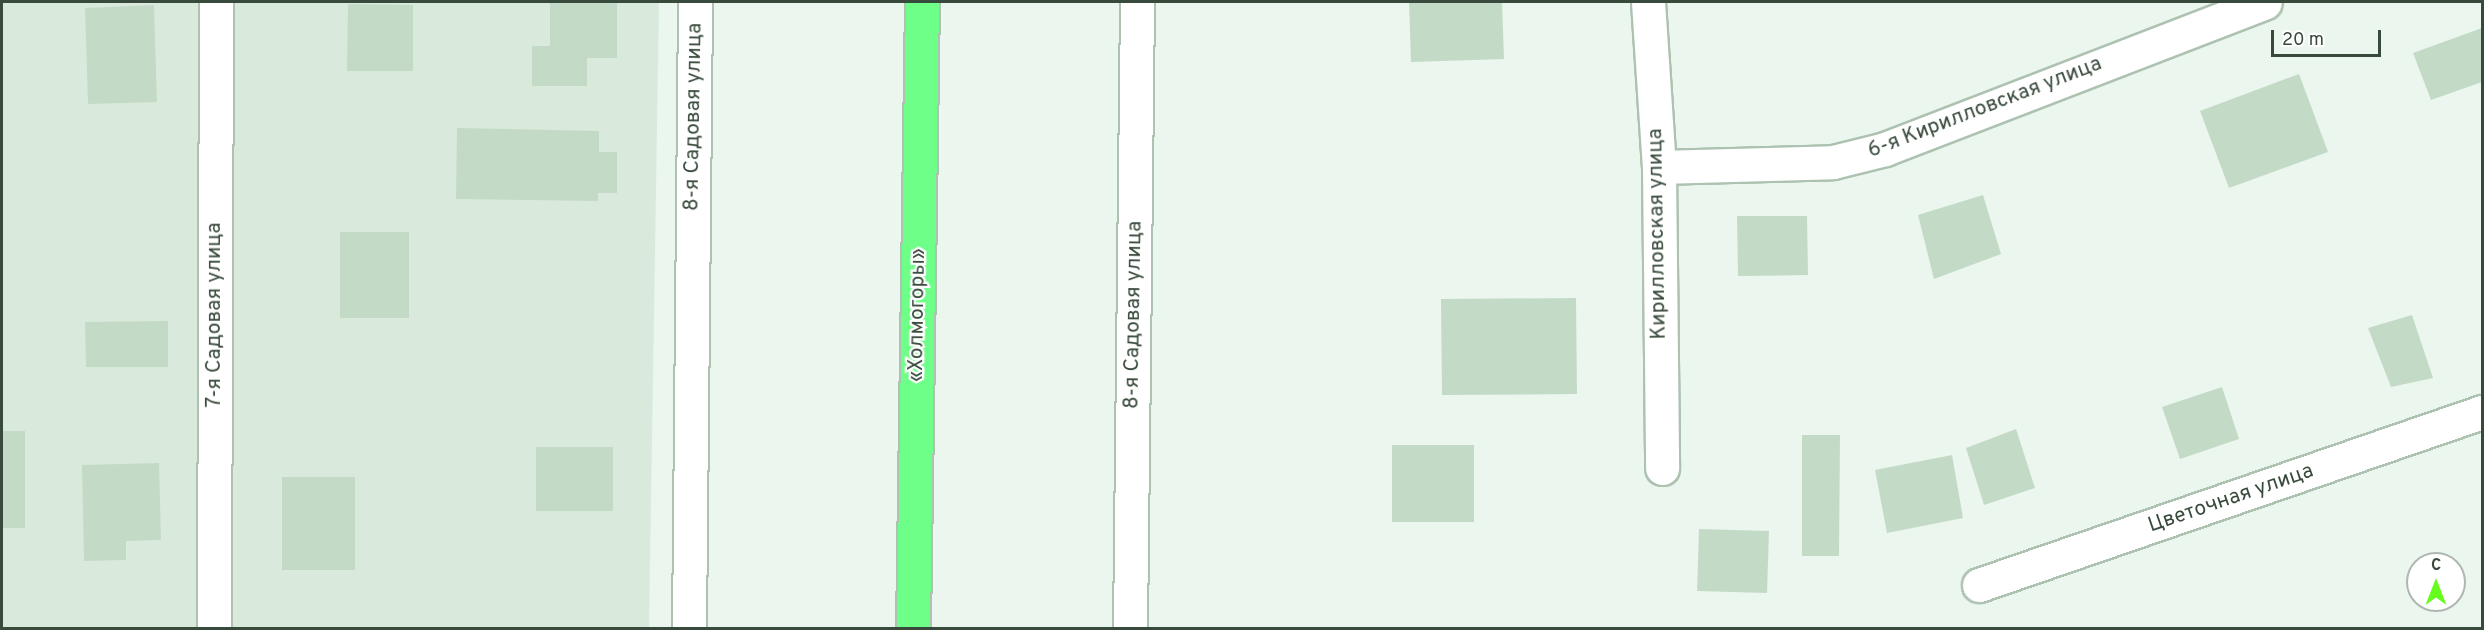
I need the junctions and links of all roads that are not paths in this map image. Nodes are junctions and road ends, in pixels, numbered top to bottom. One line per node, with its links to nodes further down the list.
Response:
1 (216, 2): 11 (street, 7-я Садовая улица)
2 (695, 2): 12 (street, 8-я Садовая улица)
3 (922, 2): 13 (highway, «Холмогоры»)
4 (1137, 2): 14 (street, 8-я Садовая улица)
5 (1648, 2): 7 (street, Кирилловская улица)
6 (2265, 2): 7 (street, 6-я Кирилловская улица)
7 (1659, 167): 9 (street, Кирилловская улица)
8 (2482, 412): 10 (street, Цветочная улица)
9 (1662, 468)
10 (1979, 585)
11 (214, 628)
12 (689, 628)
13 (913, 628)
14 (1130, 628)

